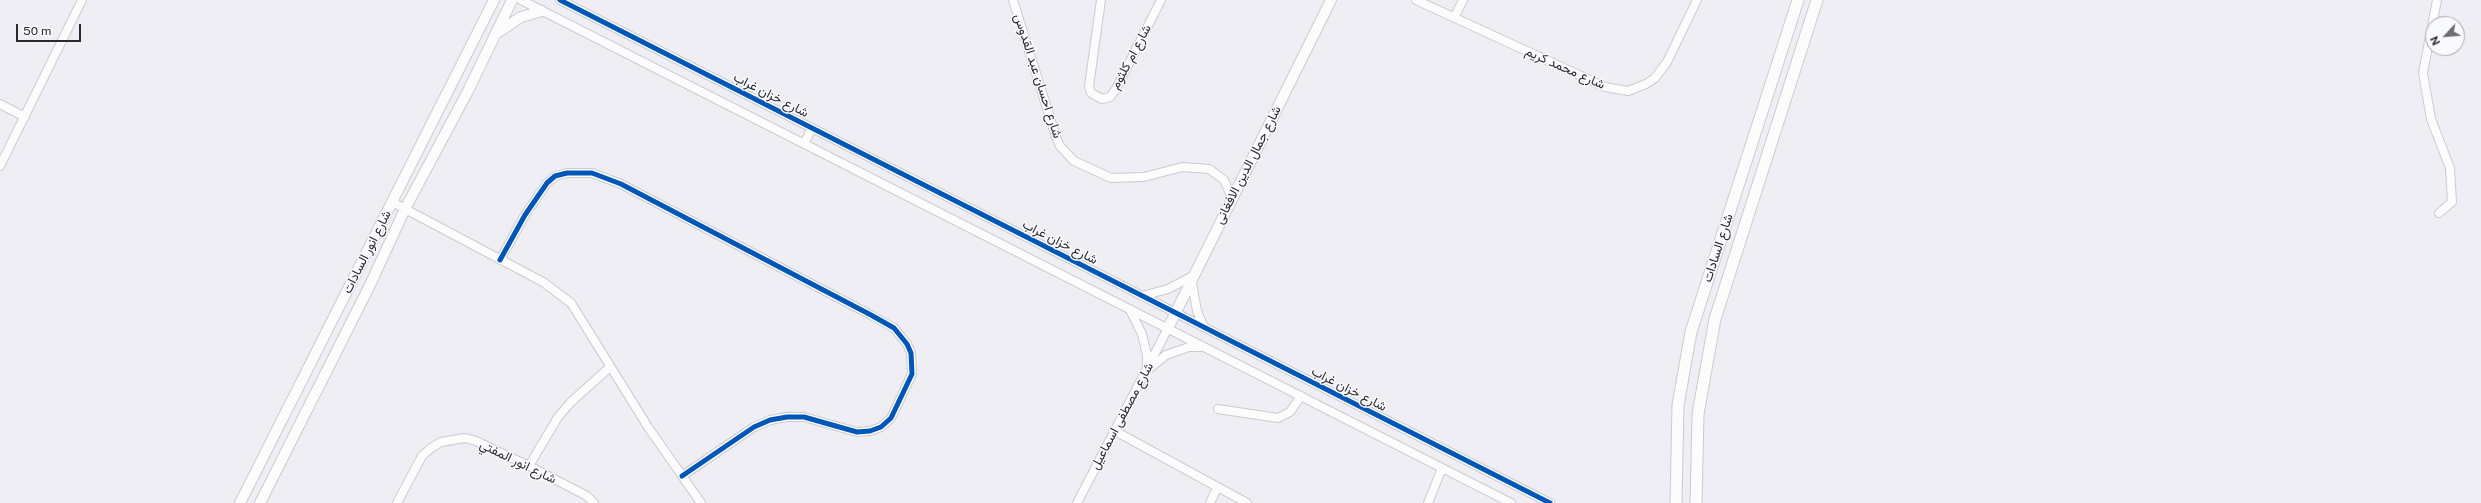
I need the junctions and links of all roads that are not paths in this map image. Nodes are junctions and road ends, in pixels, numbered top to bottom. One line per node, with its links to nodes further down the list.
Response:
1 (82, 0): 20 (street)
2 (494, 0): 25 (street, شارع انور السادات)
3 (512, 0): 18 (street, شارع انور السادات)
4 (521, 0): 16 (street)
5 (560, 0): 21 (street, شارع خزان غراب)
6 (1013, 0): 24 (street, شارع احسان عبد القدوس)
7 (1101, 0): 8 (street, شارع ام كلثوم)
8 (1161, 0)
9 (1331, 0): 24 (street, شارع جمال الدين الافغانى)
10 (1416, 0): 17 (street, شارع محمد كريم)
11 (1463, 0): 17 (street)
12 (1696, 0): 17 (street, شارع محمد كريم)
13 (1798, 0): 56 (main road, شارع السادات)
14 (1817, 0): 57 (main road, شارع السادات)
15 (2437, 0): 27 (street)
16 (542, 11): 18 (street); 22 (street)
17 (1454, 18)
18 (496, 34): 26 (street, شارع انور السادات)
19 (0, 104): 20 (street)
20 (25, 117): 23 (street)
21 (812, 128): 22 (street); 30 (street, شارع خزان غراب)
22 (804, 144): 31 (street)
23 (0, 166)
24 (1232, 198): 29 (street, شارع جمال الدين الافغانى)
25 (392, 202): 26 (street); 46 (street, شارع انور السادات)
26 (405, 209): 28 (street); 47 (street, شارع انور السادات)
27 (2439, 213)
28 (500, 260): 36 (street); 43 (street)
29 (1191, 277): 30 (street); 32 (street, شارع جمال الدين الافغانى); 33 (street)
30 (1142, 296): 32 (street, شارع خزان غراب)
31 (1130, 310): 34 (street); 37 (street)
32 (1175, 313): 33 (street, شارع خزان غراب); 34 (street, شارع جمال الدين الافغانى)
33 (1204, 327): 55 (street, شارع خزان غراب)
34 (1167, 330): 35 (street); 37 (street, شارع مصطفى اسماعيل)
35 (1204, 347): 37 (street); 38 (street)
36 (610, 367): 41 (street); 43 (street)
37 (1146, 371): 40 (street, شارع مصطفى اسماعيل)
38 (1301, 396): 39 (street); 42 (street)
39 (1218, 409)
40 (1113, 430): 44 (street); 51 (street, شارع مصطفى اسماعيل)
41 (529, 466): 48 (street, شارع انور المفتي); 49 (street, شارع انور المفتي)
42 (1442, 468): 45 (street); 54 (street)
43 (682, 476): 50 (street)
44 (1217, 488): 52 (street); 53 (street)
45 (1507, 502)
46 (240, 503)
47 (260, 503)
48 (397, 503)
49 (594, 503)
50 (701, 503)
51 (1076, 503)
52 (1210, 503)
53 (1248, 503)
54 (1428, 503)
55 (1550, 503)
56 (1676, 503)
57 (1696, 503)

